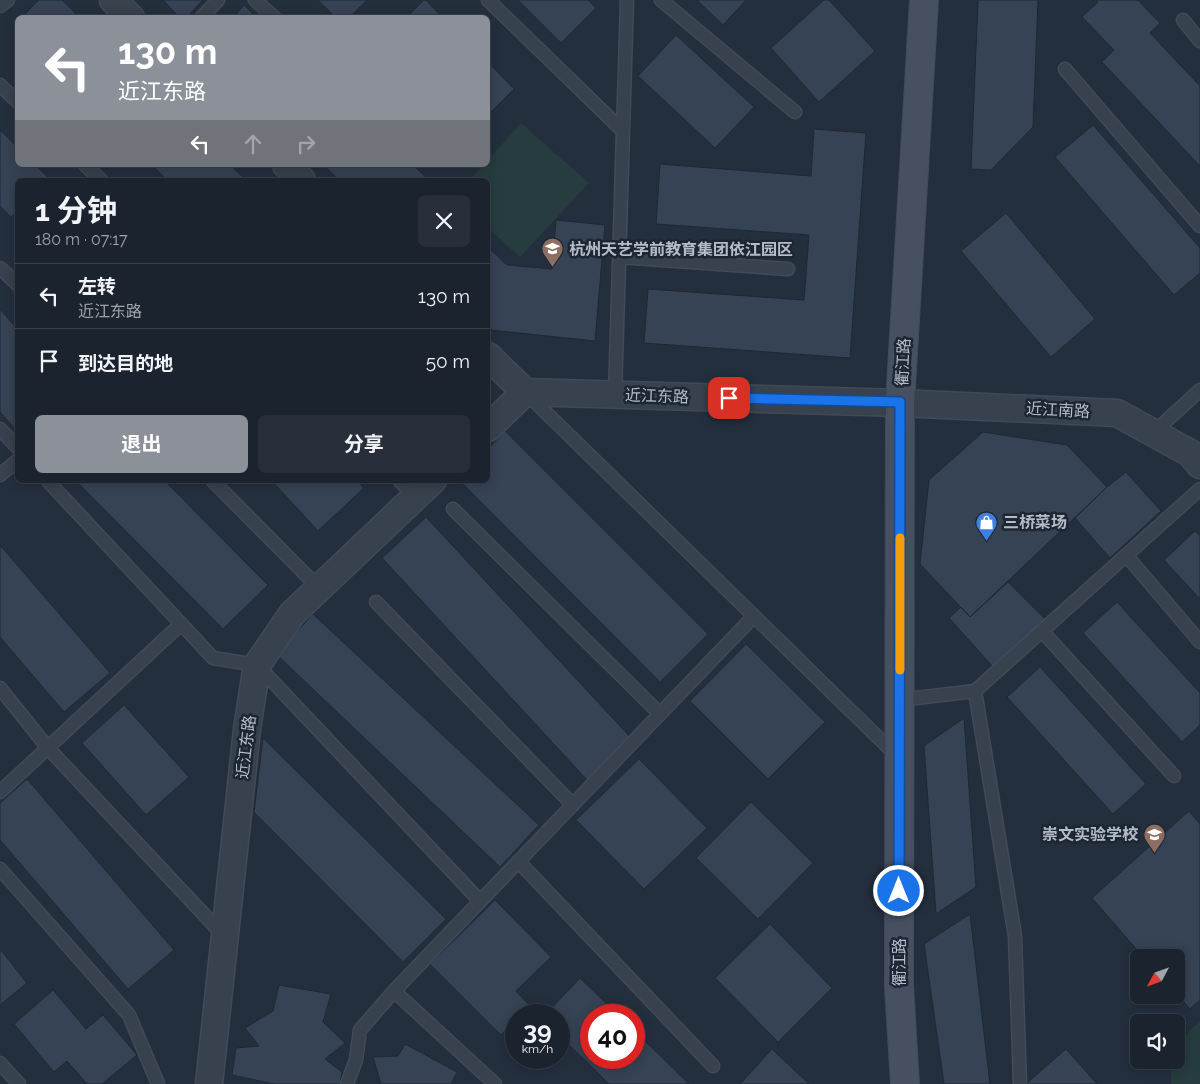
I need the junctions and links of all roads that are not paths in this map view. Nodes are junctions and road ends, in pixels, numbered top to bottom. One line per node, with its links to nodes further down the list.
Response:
1 (8, 0): 9 (lane)
2 (113, 0): 10 (street)
3 (218, 0): 11 (lane)
4 (255, 0): 12 (lane)
5 (488, 0): 19 (lane)
6 (627, 0): 19 (lane)
7 (662, 0): 18 (lane)
8 (924, 0): 31 (street, 衢江路)
9 (0, 6)
10 (128, 15)
11 (204, 15)
12 (272, 15)
13 (1183, 20): 14 (lane)
14 (1200, 41)
15 (1065, 69): 22 (lane)
16 (0, 85): 17 (lane)
17 (15, 99)
18 (795, 112)
19 (623, 131): 23 (lane)
20 (87, 167): 21 (lane)
21 (99, 178)
22 (1200, 226)
23 (619, 257): 25 (lane); 30 (lane)
24 (0, 268): 26 (lane)
25 (788, 269)
26 (15, 282)
27 (490, 358): 29 (street)
28 (1200, 390): 34 (lane)
29 (525, 392): 30 (street, 近江东路); 32 (street); 47 (lane)
30 (615, 395): 31 (street, 近江东路)
31 (900, 402): 34 (street, 近江南路); 54 (street, 衢江路)
32 (490, 426)
33 (0, 429): 35 (lane)
34 (1153, 433): 37 (street, 近江南路)
35 (15, 445)
36 (15, 462): 38 (lane)
37 (1200, 465)
38 (0, 475)
39 (50, 483): 48 (lane)
40 (215, 483): 45 (lane)
41 (416, 486): 45 (street, 近江东路)
42 (1200, 489): 44 (lane)
43 (453, 509): 55 (lane)
44 (1126, 555): 49 (lane); 50 (lane)
45 (319, 588): 51 (street, 近江东路)
46 (376, 602): 60 (lane)
47 (754, 616): 55 (lane); 57 (lane)
48 (181, 624): 51 (lane); 56 (lane)
49 (1042, 631): 53 (lane); 58 (lane)
50 (1200, 642)
51 (257, 665): 63 (lane); 64 (street, 近江东路)
52 (0, 688): 56 (lane)
53 (975, 691): 54 (lane); 74 (lane)
54 (900, 700): 57 (street, 衢江路)
55 (660, 714): 60 (lane)
56 (48, 748): 59 (lane); 64 (lane)
57 (899, 758): 73 (street, 衢江路)
58 (1174, 776)
59 (0, 792)
60 (573, 805): 61 (lane)
61 (519, 862): 63 (lane); 67 (lane)
62 (0, 869): 69 (lane)
63 (480, 901): 65 (lane)
64 (224, 938): 70 (street, 近江东路)
65 (394, 991): 71 (lane); 72 (lane)
66 (0, 1063): 68 (lane)
67 (713, 1066)
68 (18, 1084)
69 (158, 1084)
70 (209, 1084)
71 (347, 1084)
72 (495, 1084)
73 (905, 1084)
74 (1020, 1084)

